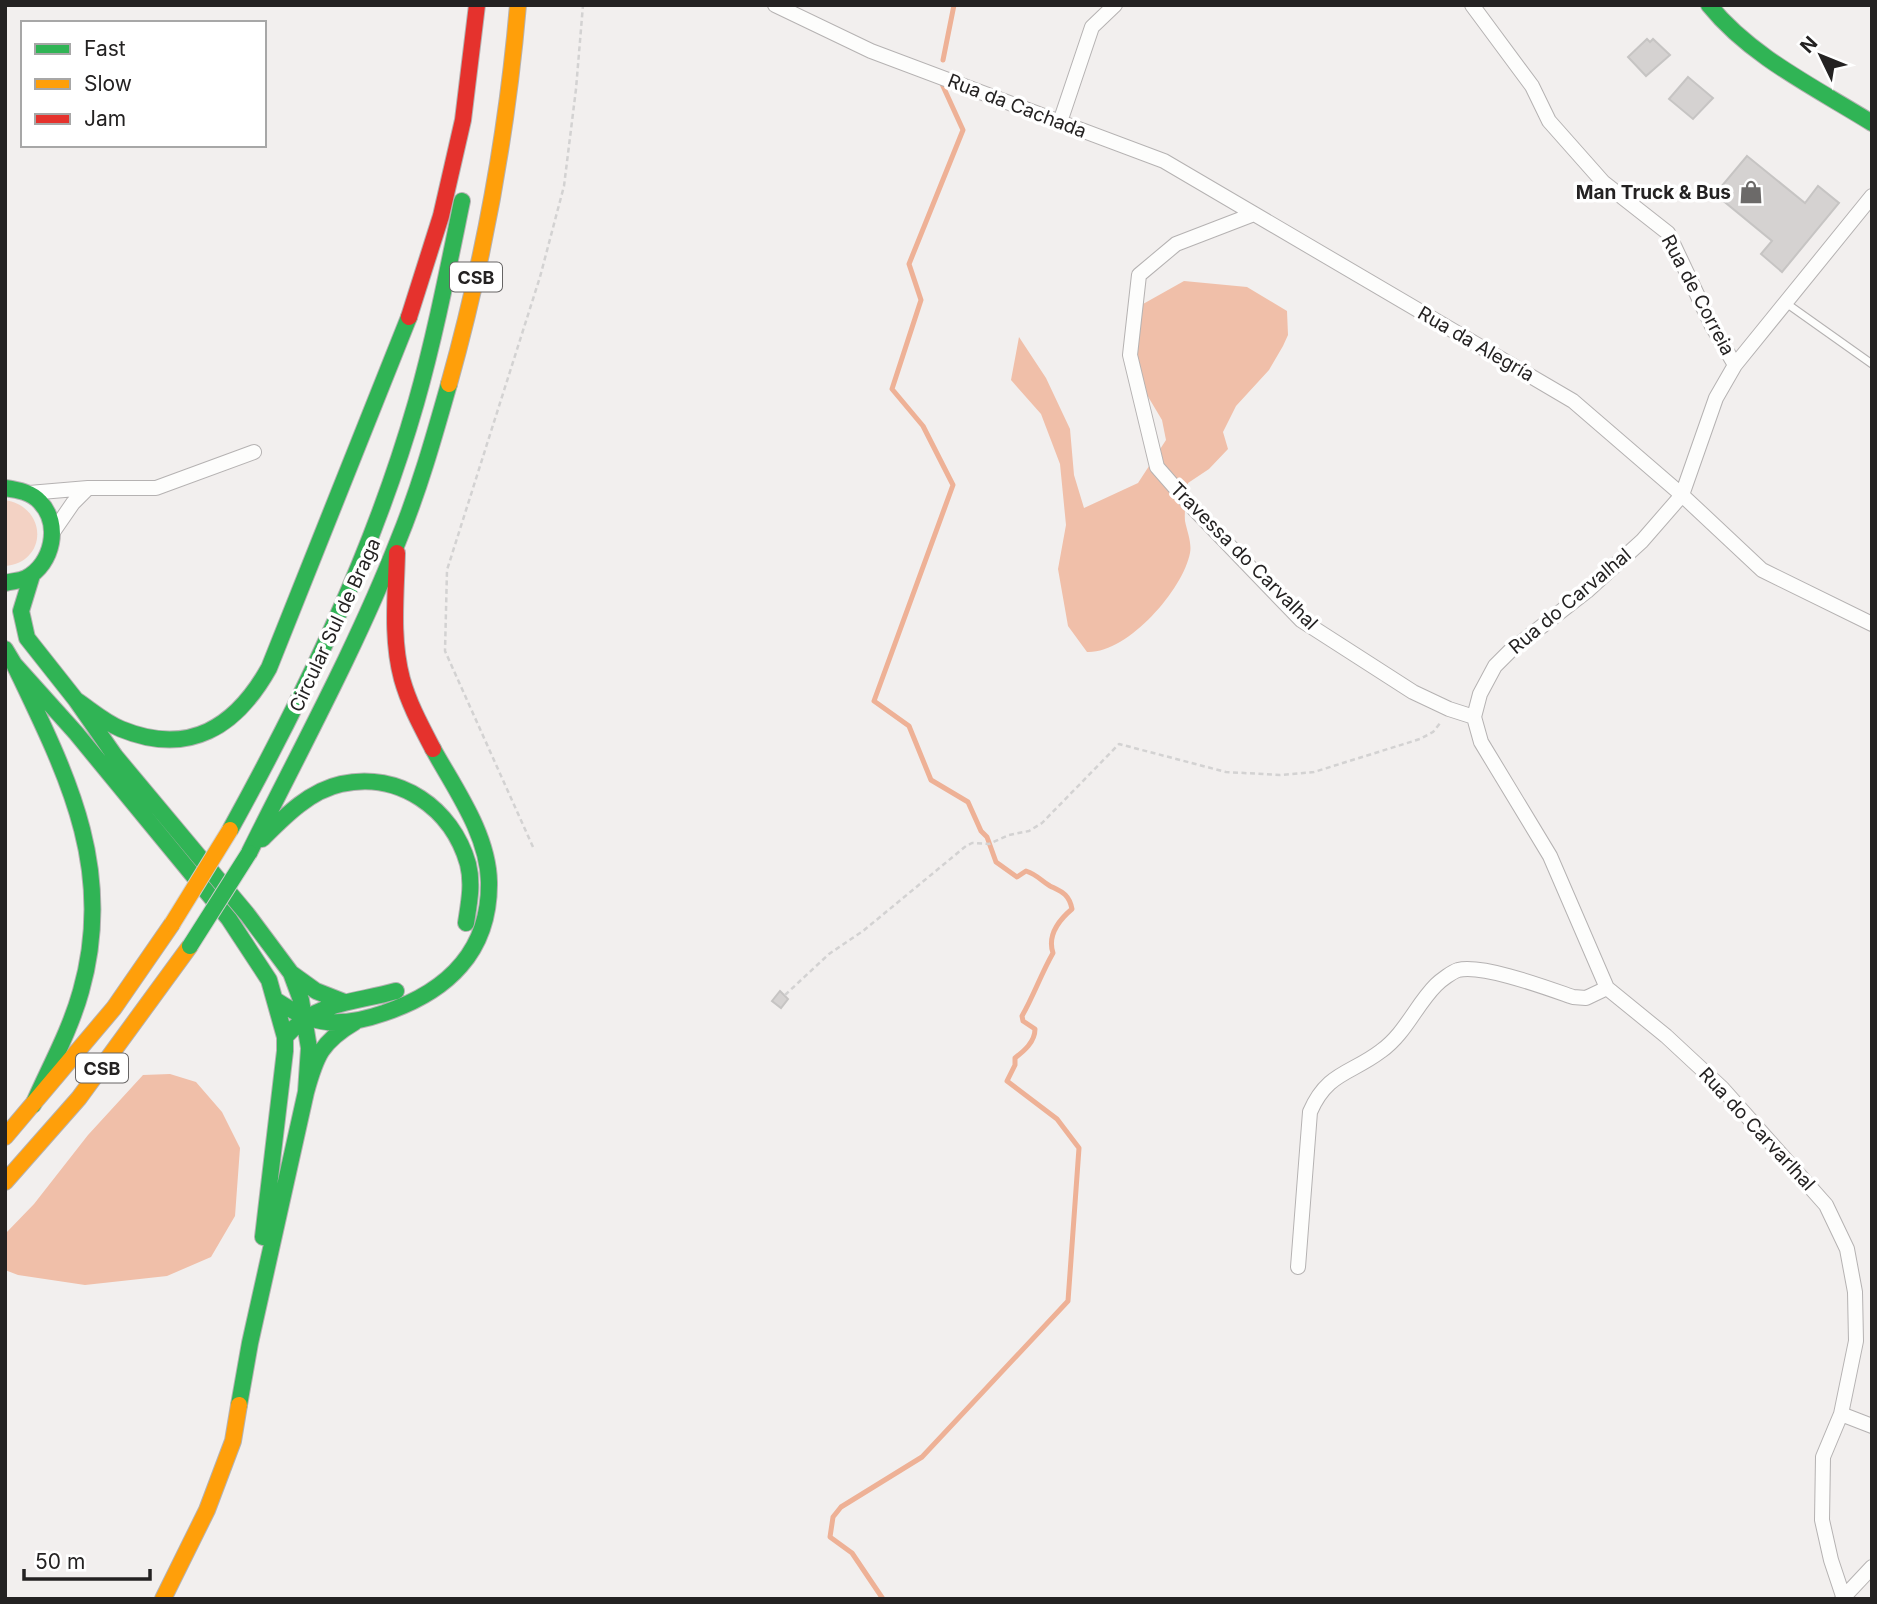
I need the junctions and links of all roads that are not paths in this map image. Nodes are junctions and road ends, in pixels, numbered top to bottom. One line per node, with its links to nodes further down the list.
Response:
1 (477, 5): 26 (main road)
2 (488, 5): 39 (main road, Circular Sul de Braga / CSB, bridge)
3 (518, 5): 20 (main road, Circular Sul de Braga / CSB)
4 (775, 5): 8 (street, Rua da Cachada)
5 (1115, 5): 8 (street)
6 (1472, 5): 14 (street, Rua de Correia)
7 (1709, 5): 9 (main road)
8 (1060, 122): 11 (street, Rua da Cachada)
9 (1872, 122)
10 (1872, 197): 12 (street)
11 (1254, 214): 18 (street, Rua da Alegría); 27 (street, Travessa do Carvalhal)
12 (1786, 303): 13 (lane); 14 (street)
13 (1872, 364)
14 (1735, 365): 18 (street)
15 (254, 452): 17 (street)
16 (13, 487): 17 (street); 19 (main road)
17 (88, 488): 19 (street)
18 (1682, 495): 23 (street, Rua da Alegría); 27 (street, Rua do Carvalhal)
19 (53, 532): 21 (main road)
20 (398, 541): 28 (main road, Circular Sul de Braga / CSB); 36 (main road)
21 (32, 575): 22 (main road); 26 (main road)
22 (5, 583)
23 (1872, 624)
24 (5, 649): 25 (main road)
25 (14, 664): 33 (main road); 39 (main road)
26 (76, 700): 31 (main road)
27 (1474, 718): 32 (street, Rua do Carvarlhal)
28 (248, 853): 29 (main road); 41 (main road, Circular Sul de Braga / CSB, bridge)
29 (458, 942)
30 (443, 961): 34 (main road)
31 (291, 973): 34 (main road); 35 (main road)
32 (1607, 988): 42 (street); 44 (street, Rua do Carvarlhal)
33 (276, 1002): 35 (main road); 37 (main road)
34 (344, 1002): 35 (main road)
35 (304, 1016): 36 (main road); 37 (main road); 38 (main road)
36 (359, 1020): 38 (main road)
37 (285, 1037): 43 (main road)
38 (306, 1091): 43 (main road)
39 (33, 1105): 40 (main road, Circular Sul de Braga / CSB)
40 (5, 1136)
41 (5, 1182)
42 (1298, 1267)
43 (250, 1343): 48 (main road)
44 (1841, 1414): 45 (street); 47 (street, Rua do Carvarlhal)
45 (1872, 1426)
46 (1872, 1567): 47 (street)
47 (1844, 1598)
48 (163, 1599)

